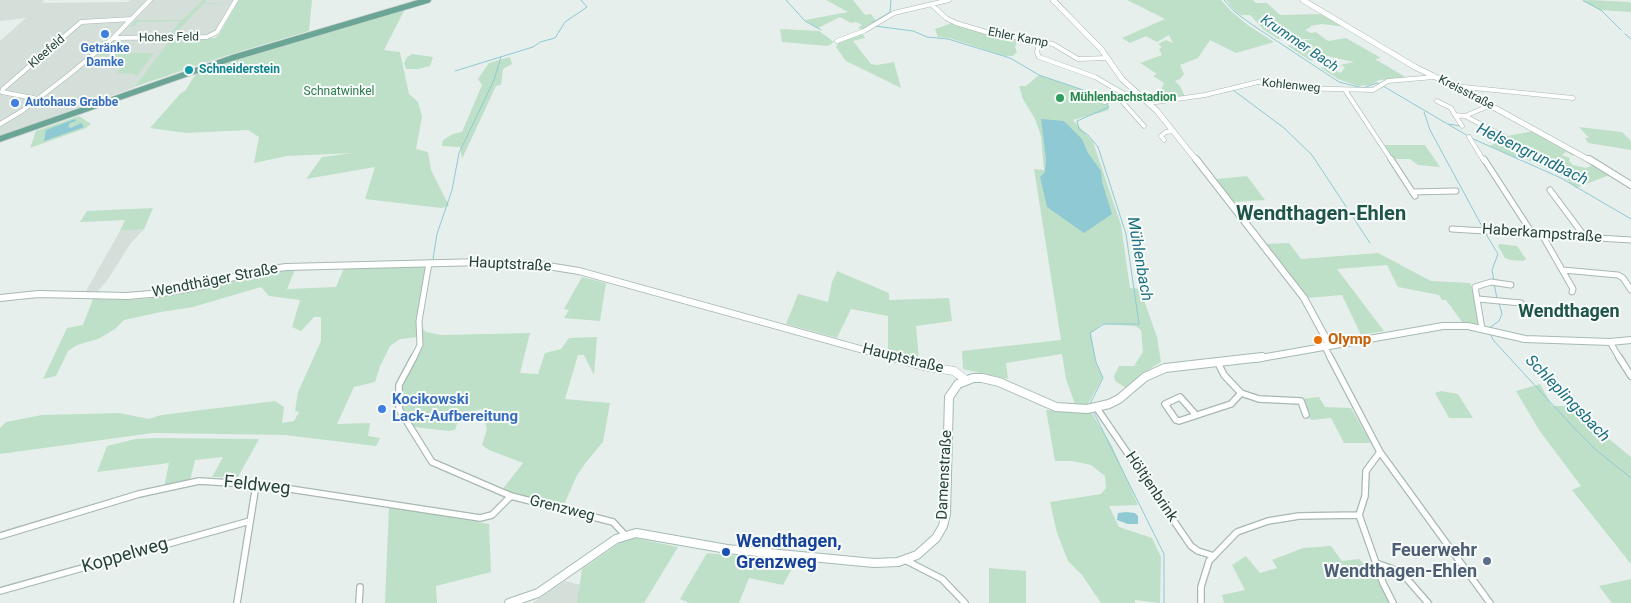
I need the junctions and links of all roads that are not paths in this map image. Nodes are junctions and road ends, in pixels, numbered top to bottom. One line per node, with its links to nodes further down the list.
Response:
1 (150, 0): 8 (street)
2 (236, 0): 9 (street, Hohes Feld)
3 (428, 0): 33 (main road)
4 (950, 0): 7 (street)
5 (1053, 0): 12 (street)
6 (1303, 0): 13 (street, Kreisstraße)
7 (932, 5): 10 (street); 11 (street, Ehler Kamp)
8 (132, 18): 9 (street); 20 (street, Kleefeld)
9 (113, 38): 20 (street)
10 (837, 40)
11 (1040, 42): 12 (street, Ehler Kamp); 17 (street)
12 (1108, 58): 16 (street)
13 (1434, 77): 14 (street, Kreisstraße); 15 (street, Kohlenweg)
14 (1454, 86): 19 (street); 24 (street, Kreisstraße)
15 (1345, 90): 23 (street, Kohlenweg); 37 (street)
16 (1136, 92): 17 (street); 23 (street)
17 (1126, 95): 18 (street)
18 (1119, 98): 22 (street); 28 (street)
19 (1573, 98)
20 (38, 99): 27 (street)
21 (1437, 101): 25 (street)
22 (1104, 102)
23 (1148, 103): 30 (street)
24 (1492, 106): 26 (street); 35 (street, Kreisstraße)
25 (1456, 115): 26 (street); 29 (street)
26 (1465, 116): 32 (street)
27 (0, 124)
28 (1144, 126)
29 (1462, 126)
30 (1173, 130): 34 (street); 54 (street)
31 (1469, 137): 39 (street)
32 (1505, 137)
33 (0, 140)
34 (1164, 140)
35 (1631, 184)
36 (1550, 190): 41 (street)
37 (1456, 191)
38 (1452, 229): 39 (street, Haberkampstraße)
39 (1532, 233): 40 (street, Haberkampstraße)
40 (1541, 234): 41 (street, Haberkampstraße); 44 (street)
41 (1585, 237): 42 (street, Haberkampstraße)
42 (1631, 240)
43 (430, 263): 48 (street, Wendthäger Straße); 57 (street, Hauptstraße); 64 (street, Grenzweg)
44 (1562, 270): 46 (street); 47 (street)
45 (1511, 285): 49 (street)
46 (1631, 290)
47 (1572, 292)
48 (0, 298)
49 (1478, 299): 50 (street); 51 (street)
50 (1521, 303)
51 (1482, 329): 53 (main road, Hauptstraße); 54 (main road, Hauptstraße)
52 (1631, 340): 53 (main road, Hauptstraße)
53 (1610, 342): 56 (street)
54 (1326, 345): 55 (main road, Hauptstraße); 62 (street)
55 (1218, 363): 58 (street); 59 (main road, Hauptstraße)
56 (1631, 376)
57 (966, 380): 59 (main road, Hauptstraße); 70 (main road, Damenstraße)
58 (1241, 393): 60 (street); 61 (street)
59 (1096, 407): 69 (street, Höltjenbrink)
60 (1195, 414): 60 (street)
61 (1306, 415)
62 (1380, 452): 65 (street); 81 (street)
63 (256, 484): 64 (street, Feldweg); 66 (street); 68 (street, Feldweg)
64 (511, 496): 67 (street, Grenzweg)
65 (1359, 515): 69 (street); 71 (street)
66 (250, 521): 73 (street, Koppelweg); 74 (street)
67 (625, 535): 70 (main road); 76 (main road)
68 (0, 536)
69 (1214, 556): 78 (street)
70 (905, 560): 77 (street)
71 (1376, 562): 79 (street); 80 (street)
72 (360, 587): 75 (street)
73 (0, 591)
74 (237, 603)
75 (359, 603)
76 (510, 603)
77 (965, 603)
78 (1201, 603)
79 (1393, 603)
80 (1428, 603)
81 (1490, 603)

